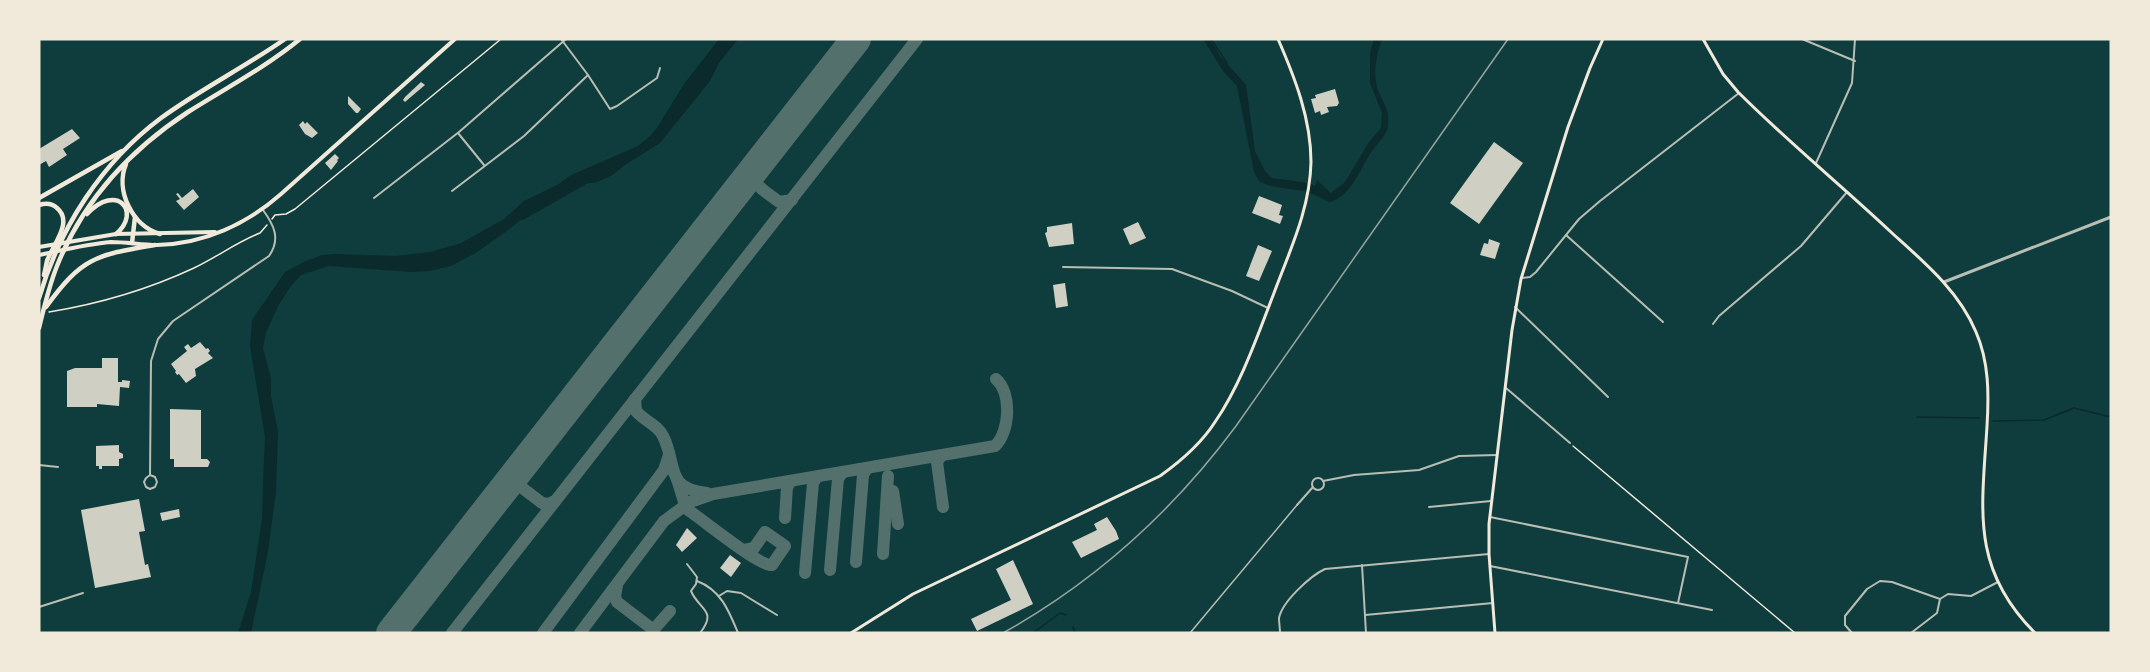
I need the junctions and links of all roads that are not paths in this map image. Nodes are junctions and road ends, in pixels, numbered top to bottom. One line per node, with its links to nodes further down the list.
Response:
1 (285, 39): 15 (highway)
2 (300, 39): 16 (highway)
3 (455, 39): 24 (highway)
4 (1278, 39): 42 (main road)
5 (1603, 39): 38 (main road)
6 (1703, 39): 13 (main road)
7 (1802, 39): 10 (street)
8 (1856, 39): 10 (street)
9 (563, 40): 12 (street); 14 (street)
10 (1855, 61): 17 (street)
11 (660, 68): 12 (street)
12 (588, 75): 18 (street)
13 (1740, 93): 17 (main road); 32 (street)
14 (458, 133): 18 (street); 22 (street)
15 (129, 146): 21 (highway); 40 (highway)
16 (128, 160): 25 (highway); 27 (highway)
17 (1816, 163): 20 (main road)
18 (484, 165): 19 (street)
19 (452, 191)
20 (1848, 191): 39 (main road); 45 (street)
21 (39, 198)
22 (374, 198)
23 (39, 205): 40 (highway)
24 (263, 210): 28 (highway); 53 (street)
25 (134, 214): 30 (highway); 31 (highway)
26 (2111, 217): 39 (street)
27 (79, 222): 29 (highway); 43 (highway)
28 (222, 232): 31 (highway); 34 (highway)
29 (116, 234): 30 (highway); 35 (highway)
30 (134, 234): 31 (highway); 33 (highway)
31 (160, 234)
32 (1566, 235): 38 (street); 44 (street)
33 (132, 243): 34 (highway); 36 (highway)
34 (155, 245): 43 (highway)
35 (42, 247)
36 (39, 255)
37 (1063, 267): 42 (street)
38 (1521, 279): 41 (main road)
39 (1944, 282): 65 (main road)
40 (40, 295)
41 (1515, 307): 47 (main road); 48 (street)
42 (1269, 308): 77 (main road)
43 (43, 312): 46 (highway)
44 (1663, 322)
45 (1713, 324)
46 (39, 328)
47 (1506, 388): 49 (street); 50 (main road)
48 (1608, 397)
49 (1570, 443)
50 (1497, 455): 54 (street); 56 (main road)
51 (39, 465): 52 (street)
52 (58, 467)
53 (150, 476): 53 (street)
54 (1323, 481): 55 (street); 55 (street)
55 (1313, 487): 57 (street)
56 (1491, 501): 58 (street); 59 (main road)
57 (1297, 505): 78 (lane)
58 (1430, 507)
59 (1490, 517): 60 (main road); 70 (street)
60 (1489, 554): 62 (street); 63 (main road)
61 (687, 564): 64 (street)
62 (1362, 565): 74 (street); 79 (street)
63 (1490, 566): 69 (main road); 70 (street)
64 (697, 581): 67 (street); 75 (street)
65 (1998, 582): 68 (street); 84 (main road)
66 (83, 593): 71 (street)
67 (719, 596): 73 (street); 76 (street)
68 (1940, 599): 82 (street); 83 (street)
69 (1493, 603): 74 (street); 81 (main road)
70 (1678, 603): 72 (street)
71 (39, 607)
72 (1712, 610)
73 (777, 615)
74 (1365, 615): 80 (street)
75 (700, 633)
76 (738, 633)
77 (851, 633)
78 (1190, 633)
79 (1280, 633)
80 (1366, 633)
81 (1495, 633)
82 (1852, 633)
83 (1911, 633)
84 (2035, 633)

